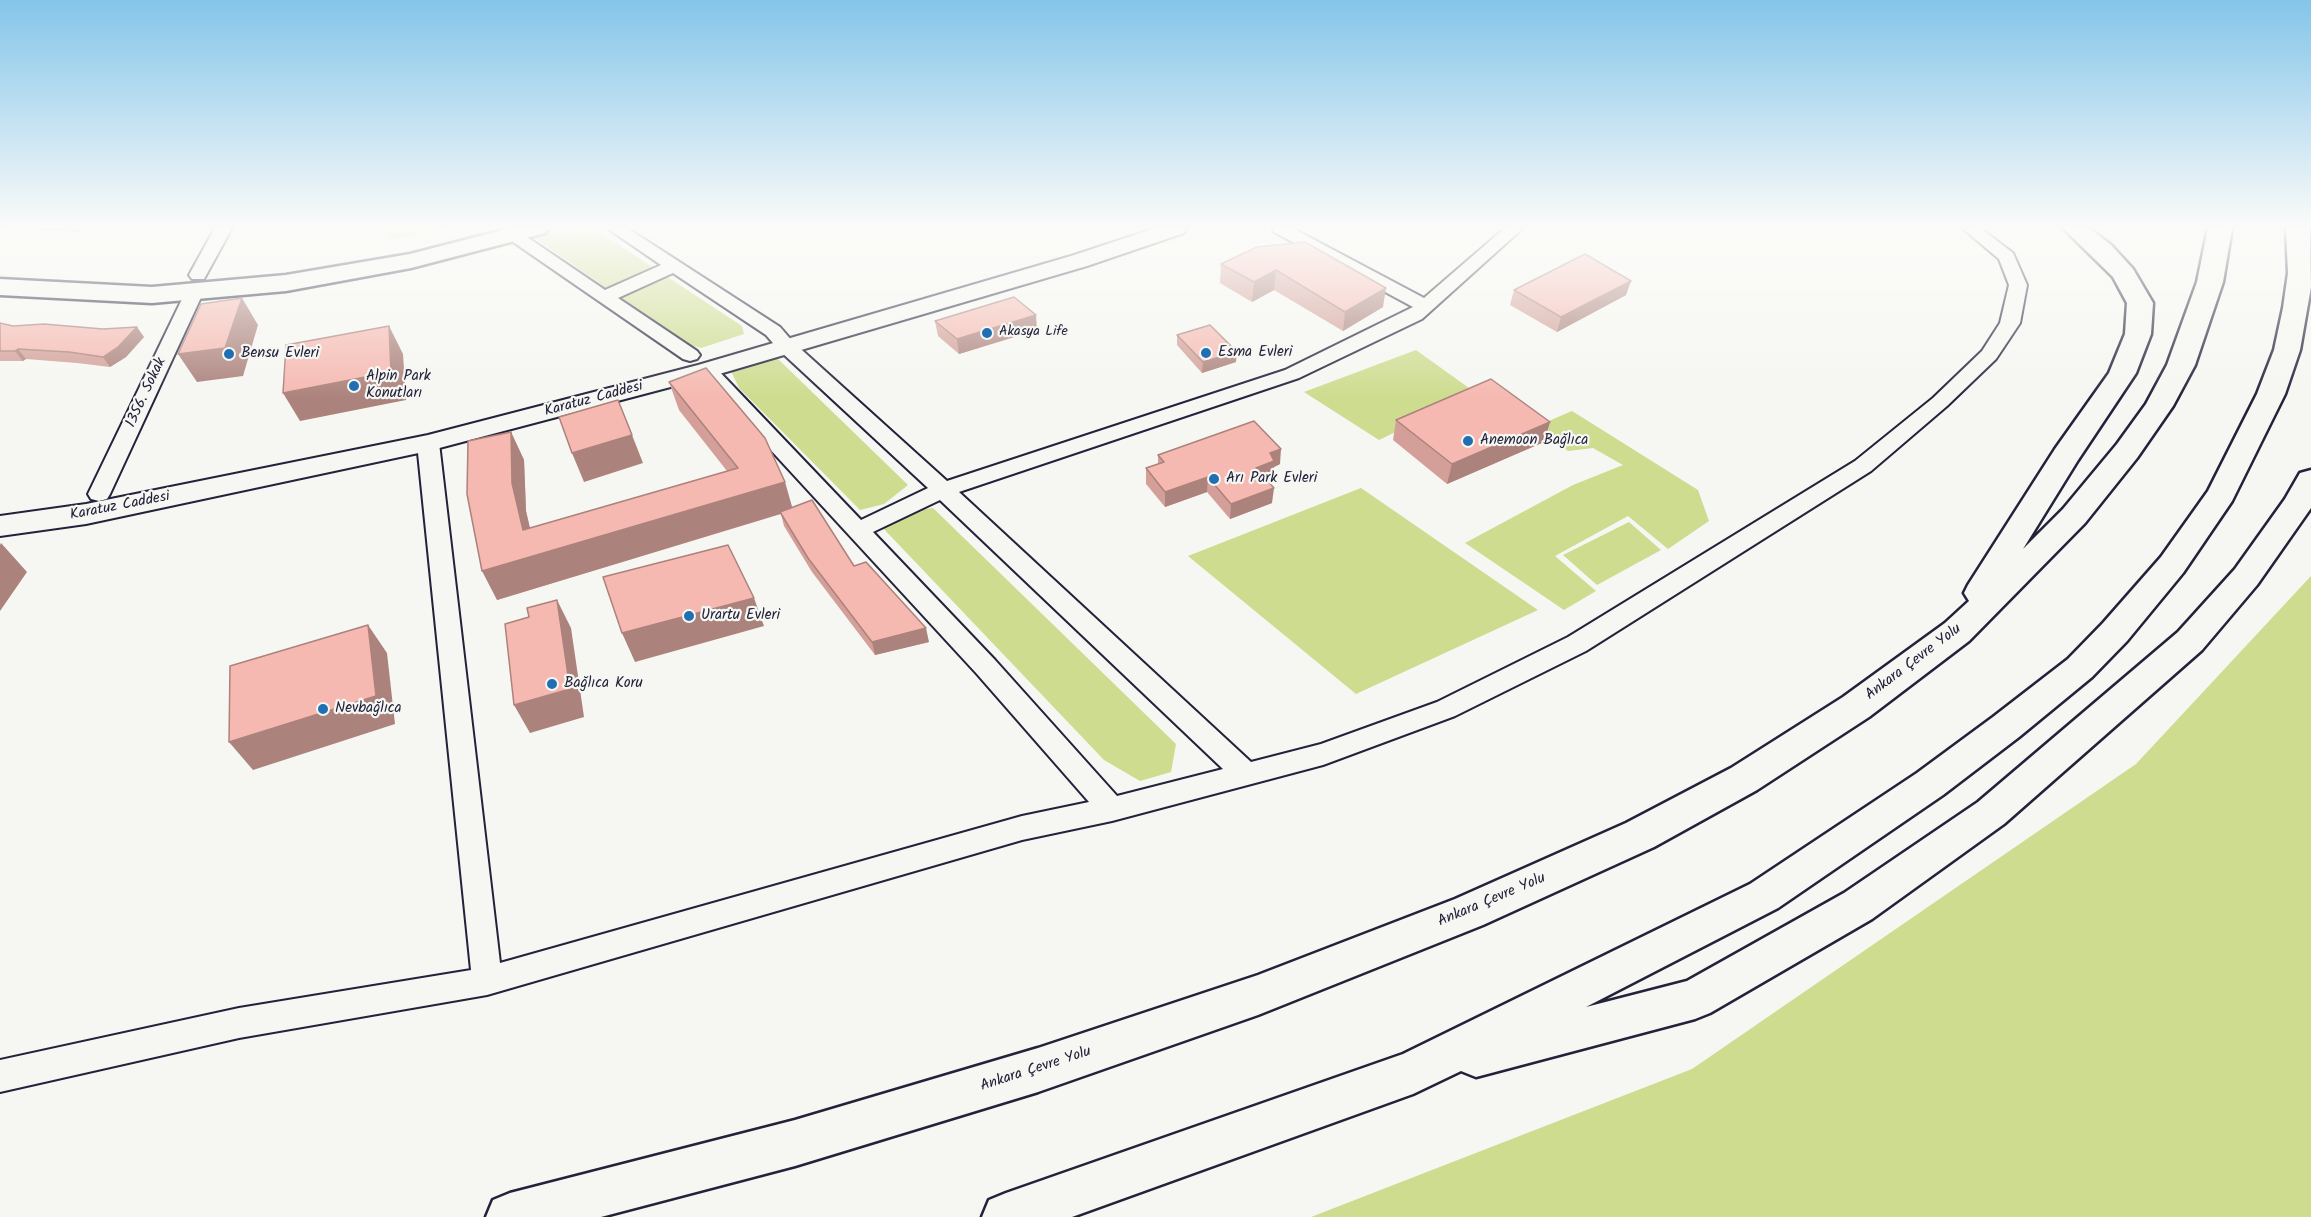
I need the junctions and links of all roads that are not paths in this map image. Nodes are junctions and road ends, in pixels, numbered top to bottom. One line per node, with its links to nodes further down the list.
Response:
1 (196, 284): 22 (street, 1356. Sokak)
2 (193, 285): 14 (main road)
3 (586, 285): 15 (street)
4 (632, 285): 15 (street)
5 (702, 285): 17 (street)
6 (955, 285): 17 (street, Karatuz Caddesi)
7 (987, 285): 17 (street, Karatuz Caddesi)
8 (1386, 285): 16 (street)
9 (1449, 285): 16 (street)
10 (2018, 285): 27 (street)
11 (2130, 285): 26 (main road)
12 (2209, 285): 26 (main road, Ankara Çevre Yolu)
13 (2298, 285): 30 (main road)
14 (0, 287)
15 (604, 297): 18 (street)
16 (1425, 306): 21 (street)
17 (780, 338): 18 (street, Karatuz Caddesi); 21 (street)
18 (699, 362): 19 (street, Karatuz Caddesi); 22 (street, Karatuz Caddesi); 25 (street)
19 (429, 443): 24 (street, Karatuz Caddesi); 29 (street)
20 (2311, 480): 30 (main road)
21 (943, 490): 25 (street); 27 (street)
22 (99, 494): 23 (street, Karatuz Caddesi)
23 (0, 510)
24 (0, 526)
25 (858, 530): 28 (street)
26 (1957, 632): 32 (main road, Ankara Çevre Yolu)
27 (1246, 774): 28 (street)
28 (1112, 809): 29 (street)
29 (487, 981): 31 (street)
30 (1413, 1072): 33 (main road)
31 (0, 1076)
32 (510, 1217)
33 (1006, 1217)

